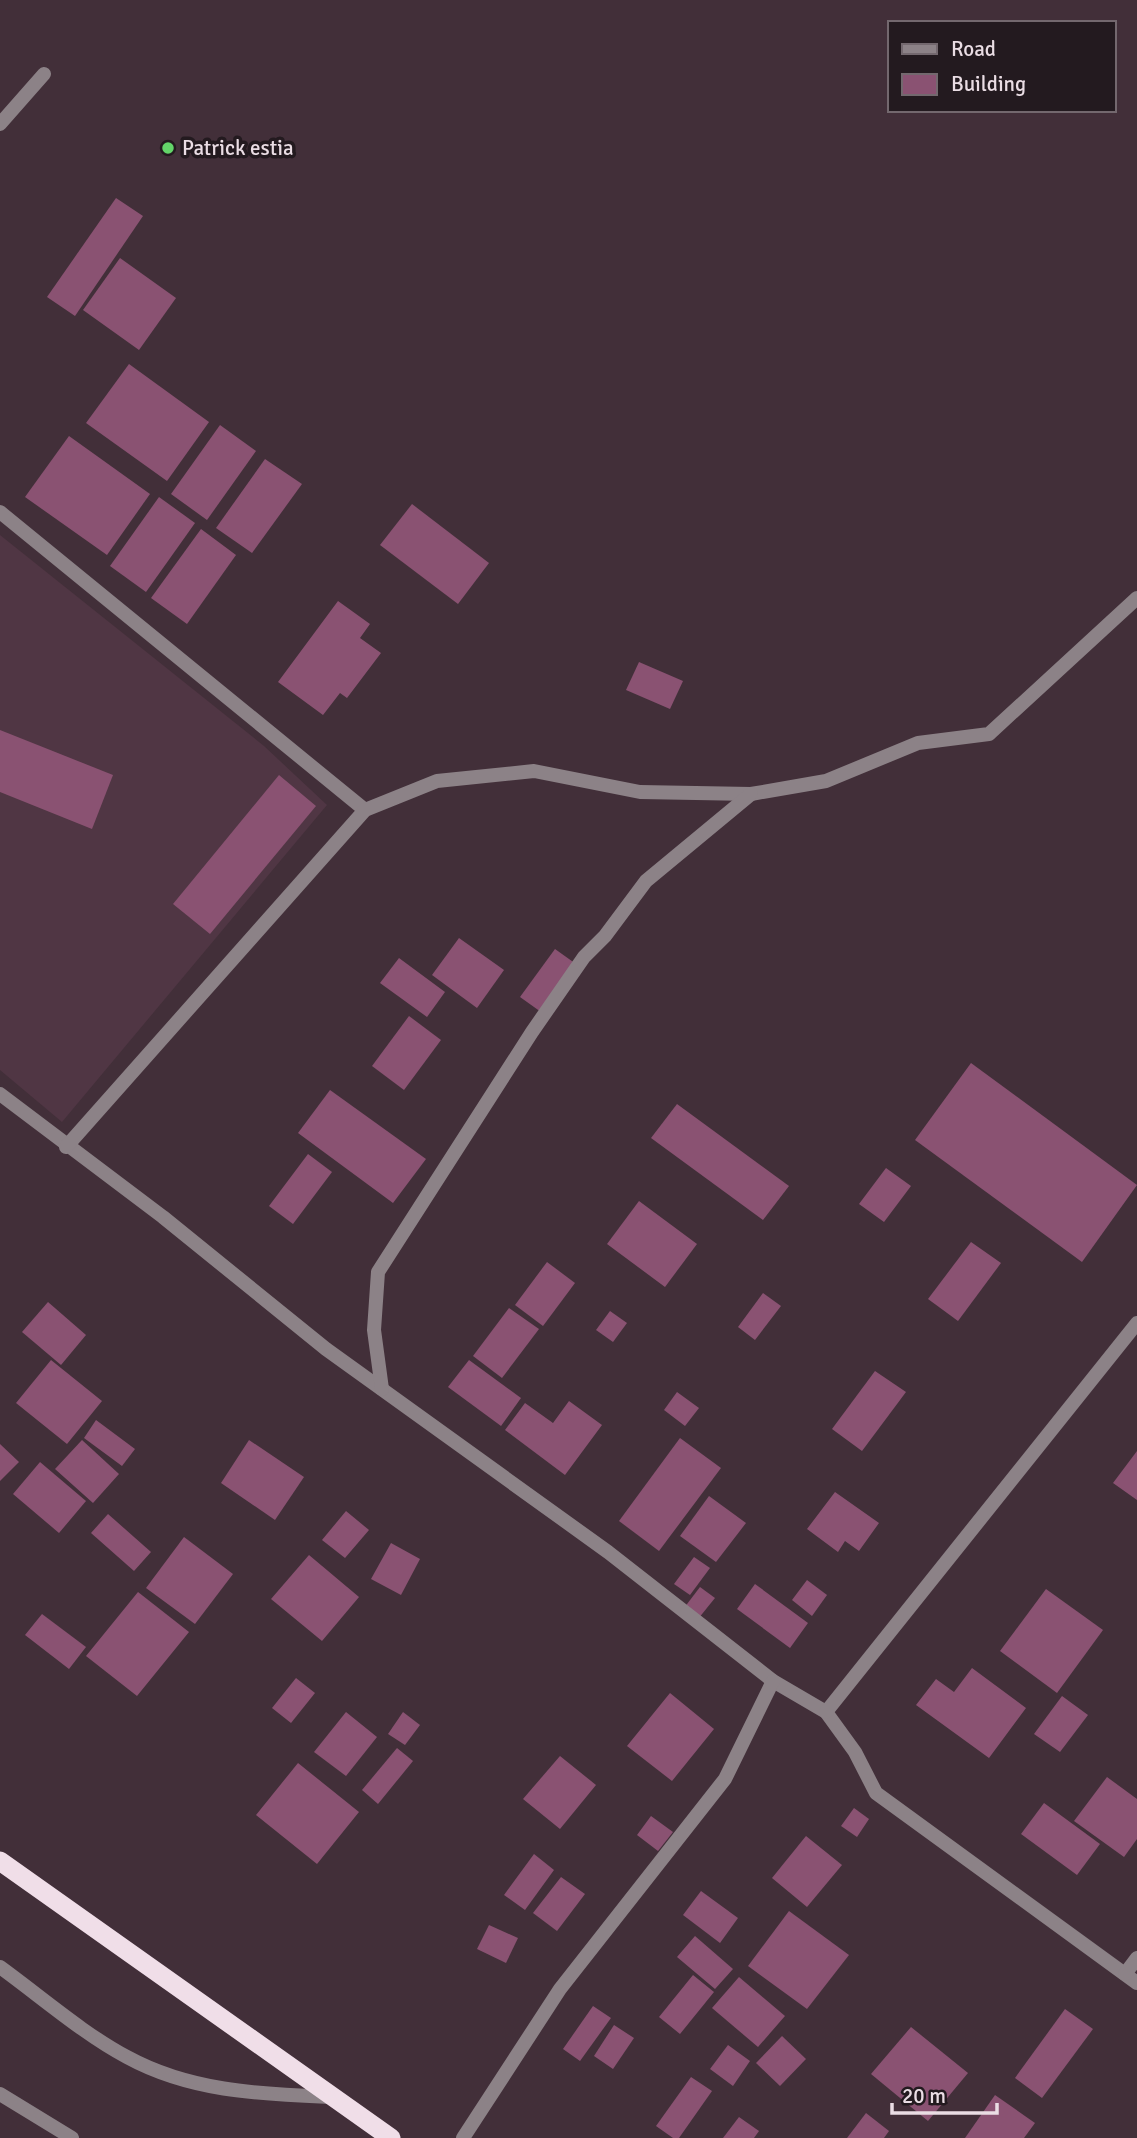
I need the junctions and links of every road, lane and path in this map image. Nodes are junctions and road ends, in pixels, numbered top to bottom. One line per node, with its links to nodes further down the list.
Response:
1 (44, 74): 2 (street)
2 (0, 124)
3 (0, 512): 6 (street)
4 (1137, 598): 5 (street)
5 (751, 794): 6 (street); 11 (street)
6 (365, 810): 8 (street)
7 (0, 1094): 8 (street)
8 (66, 1147): 11 (street)
9 (1137, 1323): 10 (street)
10 (1132, 1339): 13 (street)
11 (382, 1389): 12 (street)
12 (773, 1681): 13 (street); 22 (street)
13 (826, 1712): 17 (street)
14 (0, 1861): 19 (highway)
15 (1137, 1958): 17 (street)
16 (0, 1967): 19 (street)
17 (1131, 1978)
18 (0, 2094): 20 (street)
19 (333, 2097): 21 (highway)
20 (72, 2138)
21 (391, 2138)
22 (463, 2138)

